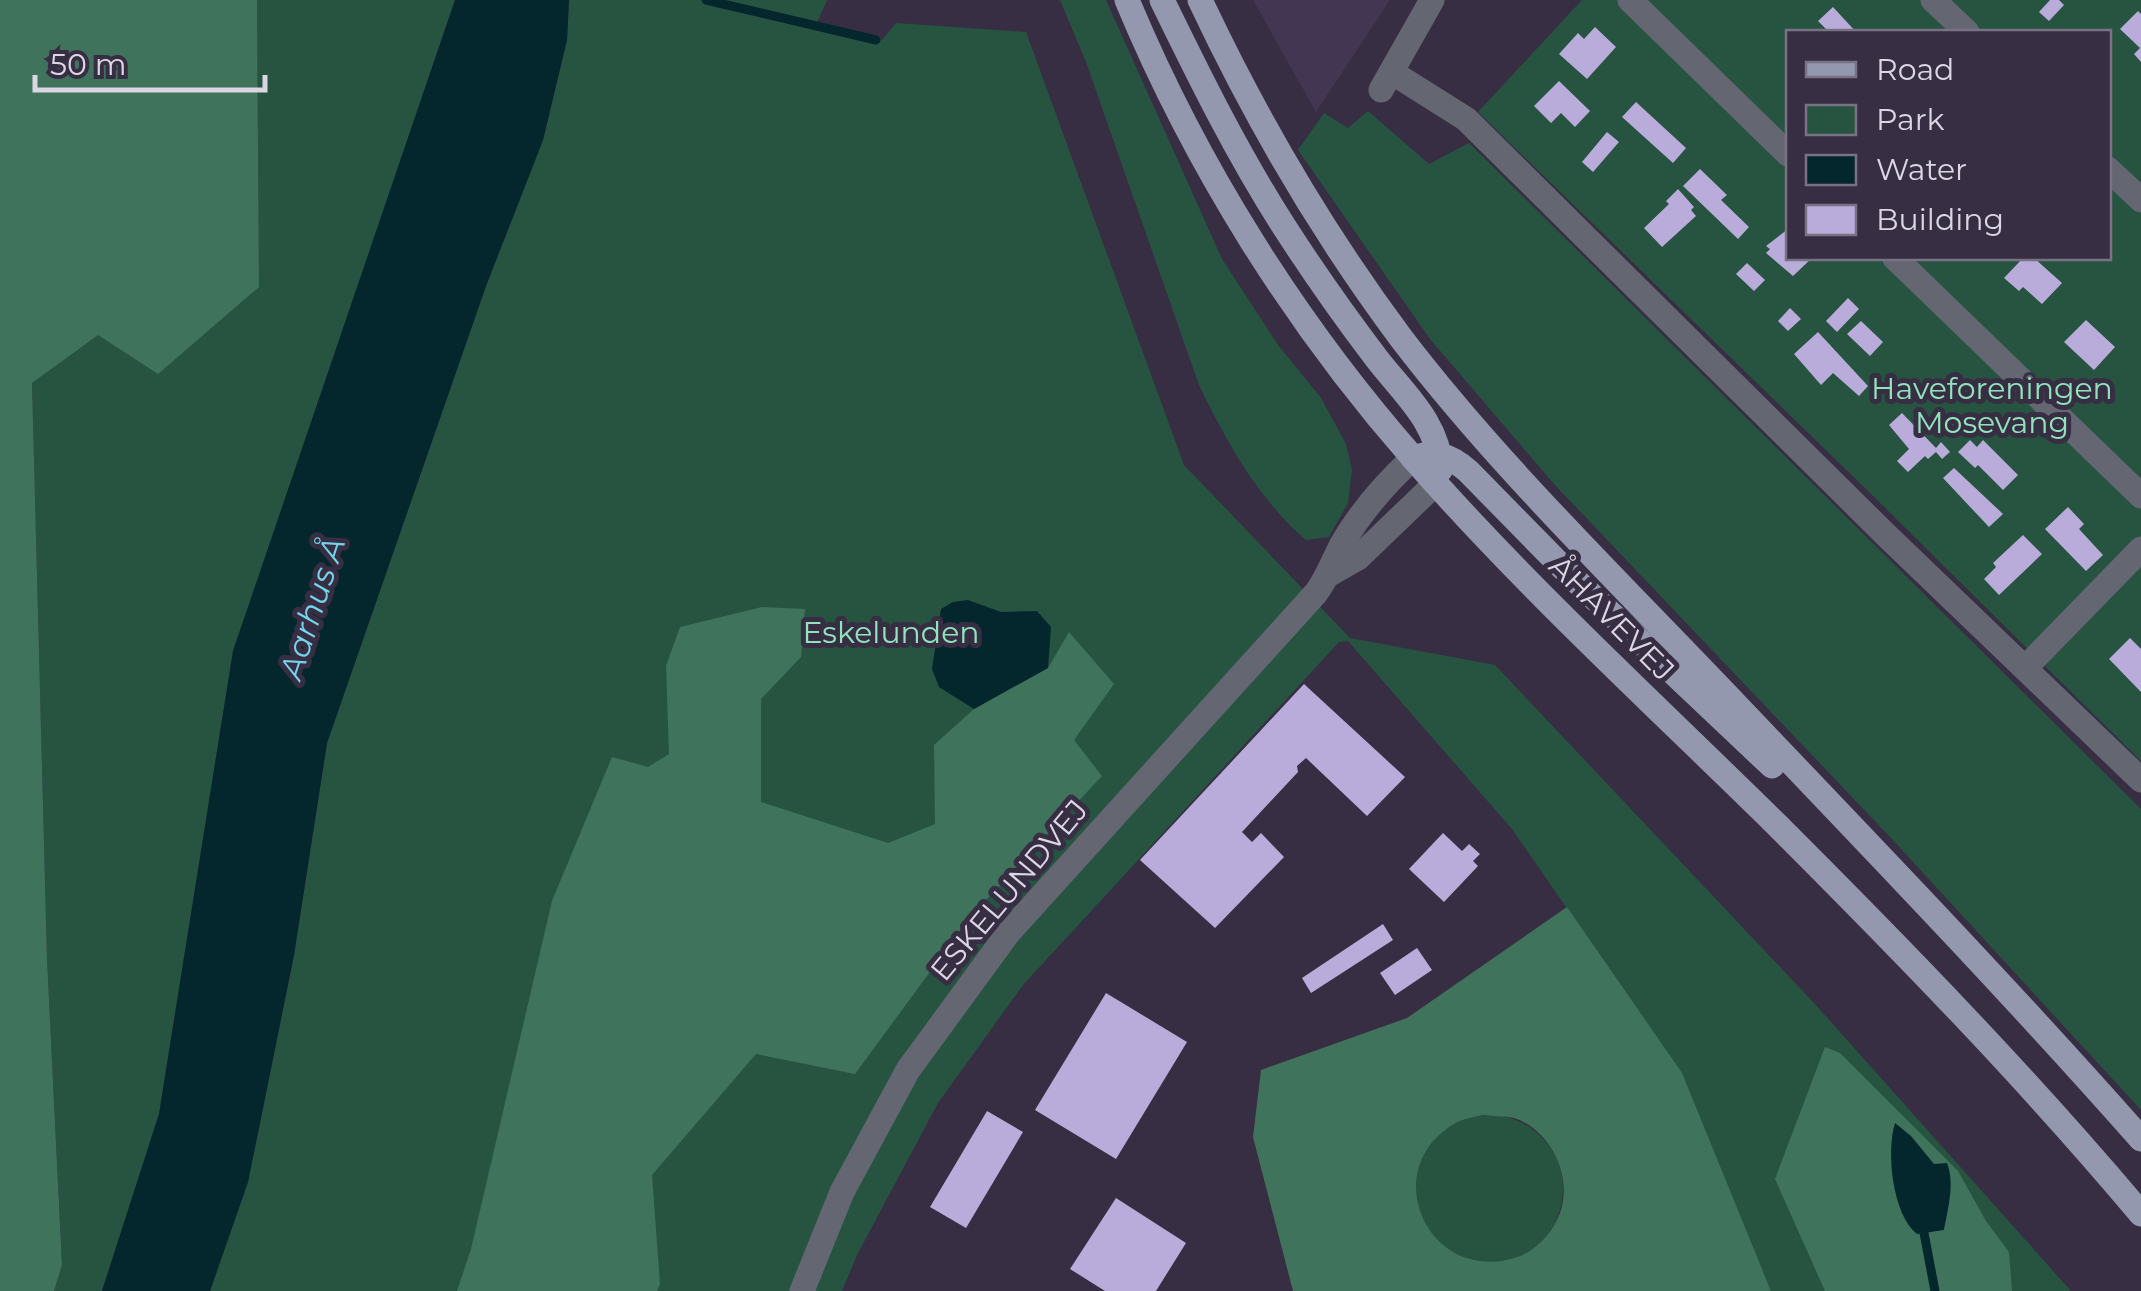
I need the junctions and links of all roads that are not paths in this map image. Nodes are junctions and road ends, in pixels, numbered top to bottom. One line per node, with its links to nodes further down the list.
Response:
1 (1127, 0): 13 (main road, ÅHAVEVEJ)
2 (1162, 0): 12 (main road)
3 (1200, 0): 20 (main road, ÅHAVEVEJ)
4 (1432, 0): 18 (street)
5 (1630, 0): 8 (street)
6 (1933, 0): 7 (street)
7 (1965, 30)
8 (1786, 152)
9 (2111, 172): 10 (street)
10 (2141, 200)
11 (1897, 260): 15 (street)
12 (1440, 454): 13 (main road); 14 (main road); 20 (main road)
13 (1413, 458): 14 (main road, ÅHAVEVEJ); 17 (street, ESKELUNDVEJ)
14 (1436, 482): 17 (street, ESKELUNDVEJ); 22 (main road, ÅHAVEVEJ)
15 (2141, 496)
16 (2141, 549): 18 (street)
17 (1330, 574): 23 (street, ESKELUNDVEJ)
18 (2026, 667): 19 (street)
19 (2141, 780)
20 (1949, 929): 21 (main road, ÅHAVEVEJ)
21 (2141, 1139)
22 (2141, 1214)
23 (802, 1291)

